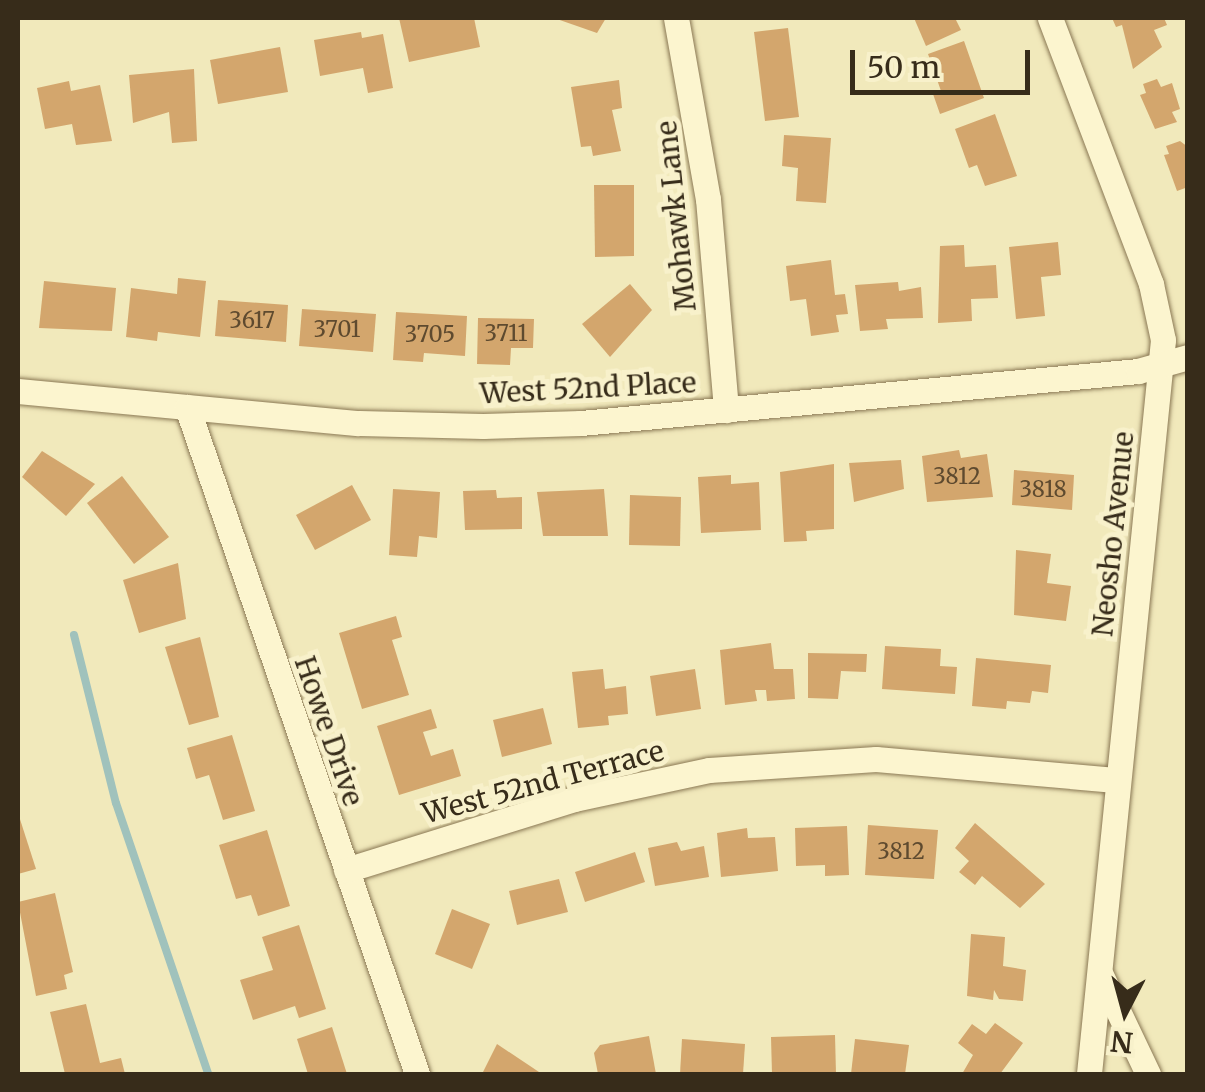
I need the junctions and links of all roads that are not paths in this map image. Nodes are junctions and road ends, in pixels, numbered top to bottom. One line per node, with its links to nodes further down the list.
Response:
1 (676, 18): 7 (street, Mohawk Lane)
2 (1050, 18): 4 (street, Neosho Avenue)
3 (1188, 357): 4 (street, West 52nd Place)
4 (1160, 364): 7 (street, West 52nd Place); 8 (street, Neosho Avenue)
5 (18, 391): 6 (street, West 52nd Place)
6 (187, 406): 7 (street, West 52nd Place); 9 (street, Howe Drive)
7 (726, 410)
8 (1118, 780): 9 (street, West 52nd Terrace); 10 (street, Neosho Avenue)
9 (346, 870): 11 (street, Howe Drive)
10 (1099, 972): 12 (street, Neosho Avenue); 13 (street)
11 (417, 1074)
12 (1088, 1074)
13 (1148, 1074)

